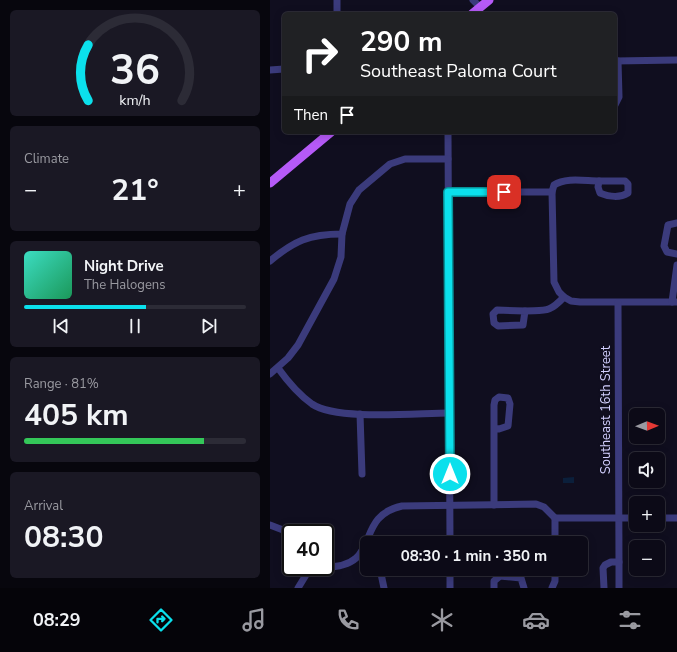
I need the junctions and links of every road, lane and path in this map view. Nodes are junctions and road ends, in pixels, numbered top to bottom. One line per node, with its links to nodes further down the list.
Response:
1 (337, 0): 5 (street)
2 (473, 0): 4 (street)
3 (489, 0): 4 (main road)
4 (480, 7): 6 (main road)
5 (337, 12)
6 (474, 12)
7 (677, 60): 8 (street)
8 (617, 61): 11 (street)
9 (282, 69): 10 (street)
10 (270, 70)
11 (617, 101)
12 (329, 134): 16 (main road)
13 (448, 134): 14 (street)
14 (448, 159): 17 (street); 20 (street)
15 (599, 181): 18 (street)
16 (270, 183)
17 (448, 192): 18 (street); 30 (street)
18 (552, 192): 24 (street)
19 (677, 223): 21 (street)
20 (342, 234): 22 (street); 28 (street)
21 (677, 254)
22 (270, 261)
23 (677, 265): 25 (street)
24 (564, 297): 26 (street); 27 (street)
25 (674, 302): 26 (street)
26 (618, 303): 37 (street, Southeast 16th Street)
27 (525, 311)
28 (278, 368): 29 (street); 31 (street)
29 (270, 374)
30 (450, 413): 31 (street); 34 (street)
31 (360, 414): 33 (street)
32 (494, 428): 35 (street)
33 (362, 474)
34 (450, 505): 35 (street); 43 (street); 44 (street)
35 (494, 505): 36 (street)
36 (555, 518): 37 (street); 45 (street)
37 (619, 518): 38 (street); 47 (street, Southeast 16th Street)
38 (629, 518)
39 (665, 518): 40 (street)
40 (677, 518)
41 (270, 525): 42 (street)
42 (282, 530)
43 (370, 536)
44 (450, 536)
45 (555, 536)
46 (360, 557): 48 (street)
47 (619, 562): 59 (street); 60 (street, Southeast 16th Street)
48 (334, 566)
49 (304, 576): 53 (street)
50 (381, 576): 54 (street)
51 (450, 576): 55 (street)
52 (555, 576): 58 (street)
53 (298, 588)
54 (384, 588)
55 (450, 588)
56 (494, 588): 57 (street)
57 (524, 588)
58 (552, 588)
59 (604, 588)
60 (619, 588)

